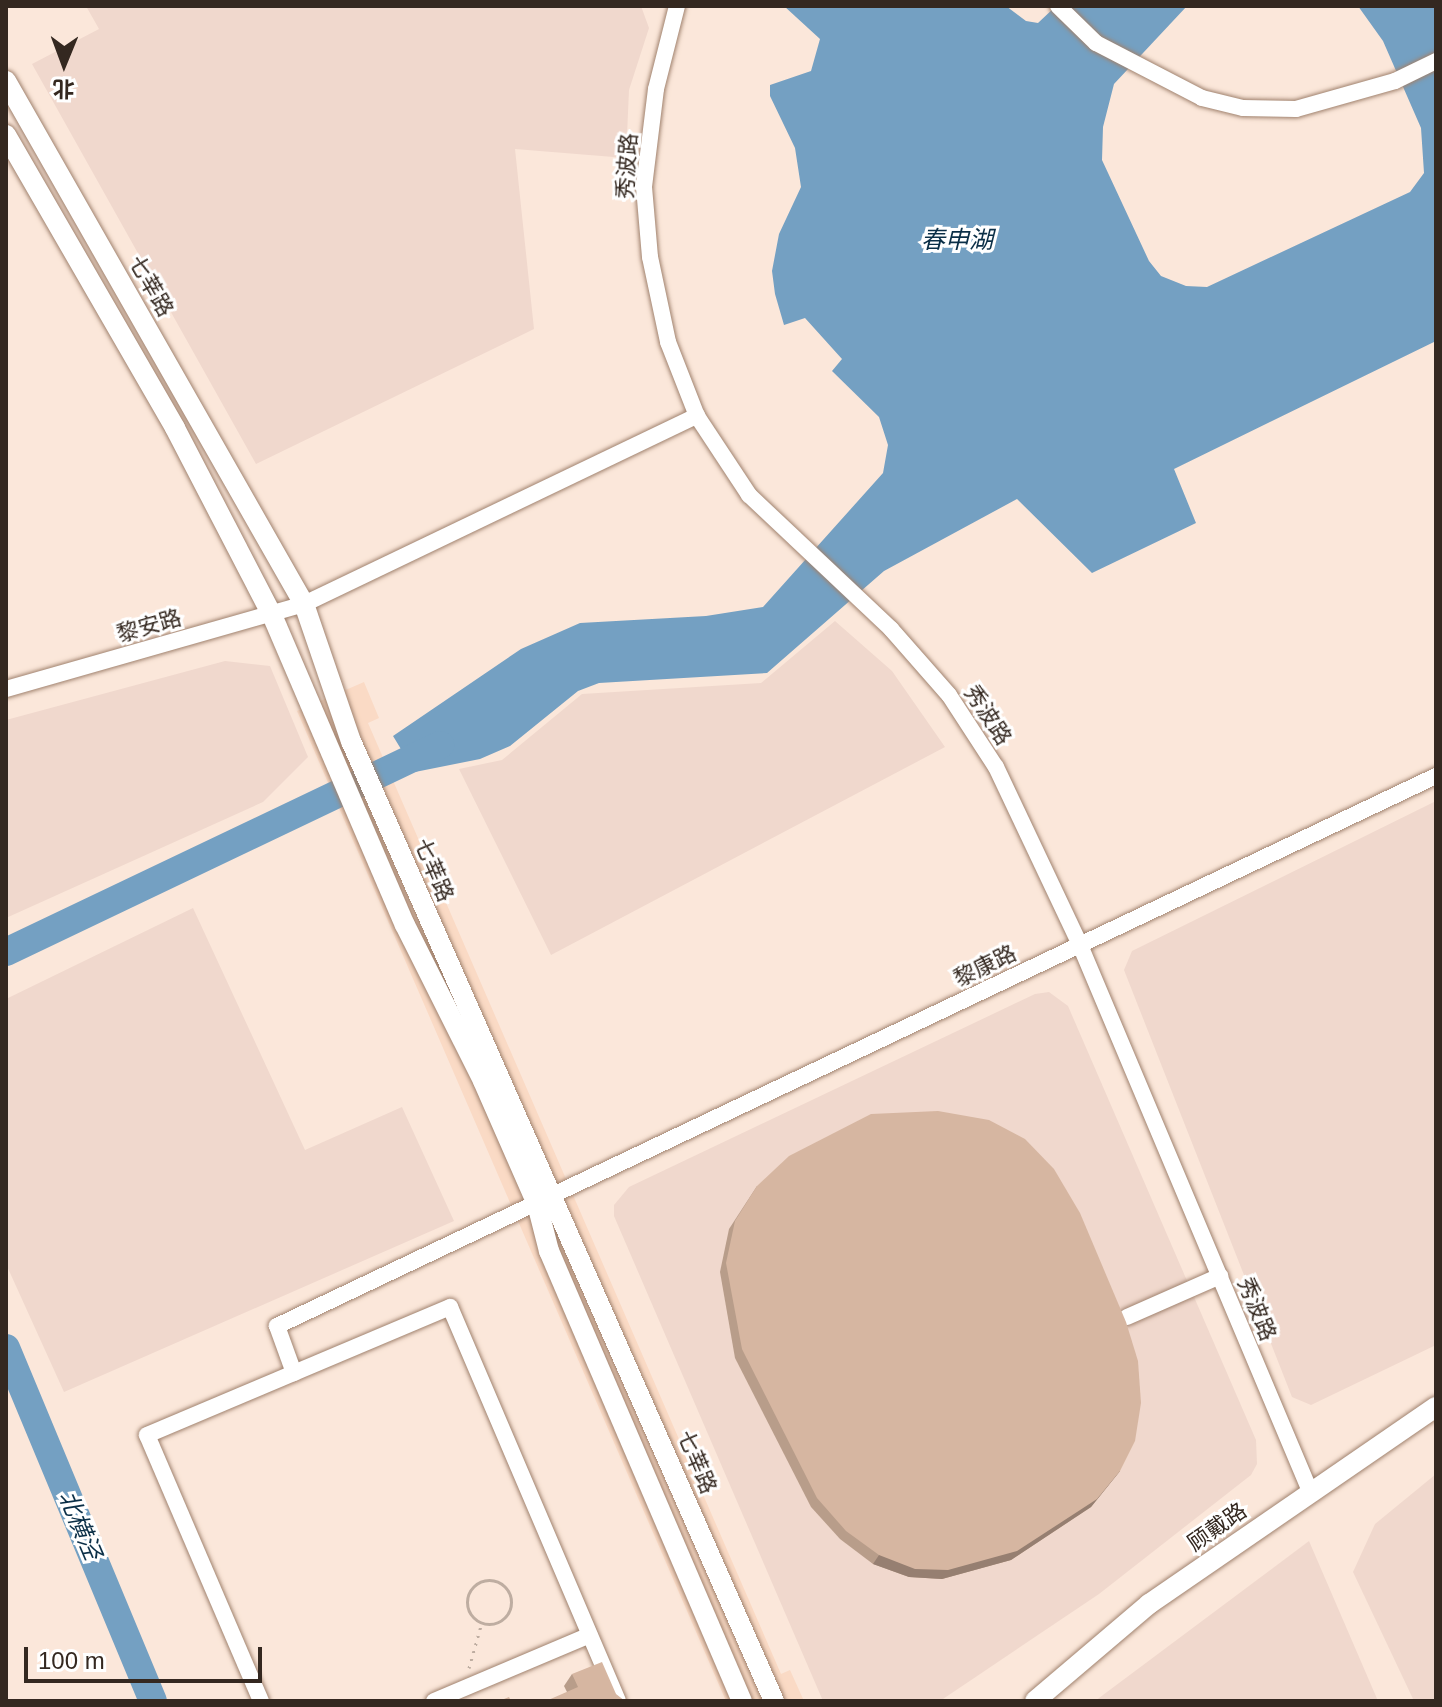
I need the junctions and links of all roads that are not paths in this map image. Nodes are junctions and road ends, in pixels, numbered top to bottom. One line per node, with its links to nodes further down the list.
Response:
1 (677, 6): 6 (street, 秀波路)
2 (1058, 6): 3 (street)
3 (1436, 61)
4 (6, 81): 7 (main road, 七莘路)
5 (6, 135): 8 (main road, 七莘路)
6 (697, 416): 7 (street, 黎安路); 12 (street, 秀波路)
7 (304, 604): 8 (street, 黎安路); 10 (main road, 七莘路)
8 (272, 615): 9 (street, 黎安路); 10 (main road, 七莘路)
9 (6, 689)
10 (342, 745): 13 (main road, 七莘路); 13 (main road, 七莘路)
11 (1436, 776): 12 (street, 黎康路)
12 (1080, 945): 13 (street, 黎康路); 14 (street, 秀波路)
13 (545, 1200): 16 (street, 黎康路); 23 (main road, 七莘路); 24 (main road, 七莘路)
14 (1220, 1276): 15 (street); 18 (street, 秀波路)
15 (1127, 1317)
16 (294, 1373): 19 (street); 20 (street)
17 (1436, 1407): 18 (main road, 顾戴路)
18 (1310, 1491): 25 (main road, 顾戴路)
19 (590, 1635): 21 (street); 22 (street)
20 (261, 1701)
21 (434, 1701)
22 (618, 1701)
23 (742, 1701)
24 (774, 1701)
25 (1035, 1701)

